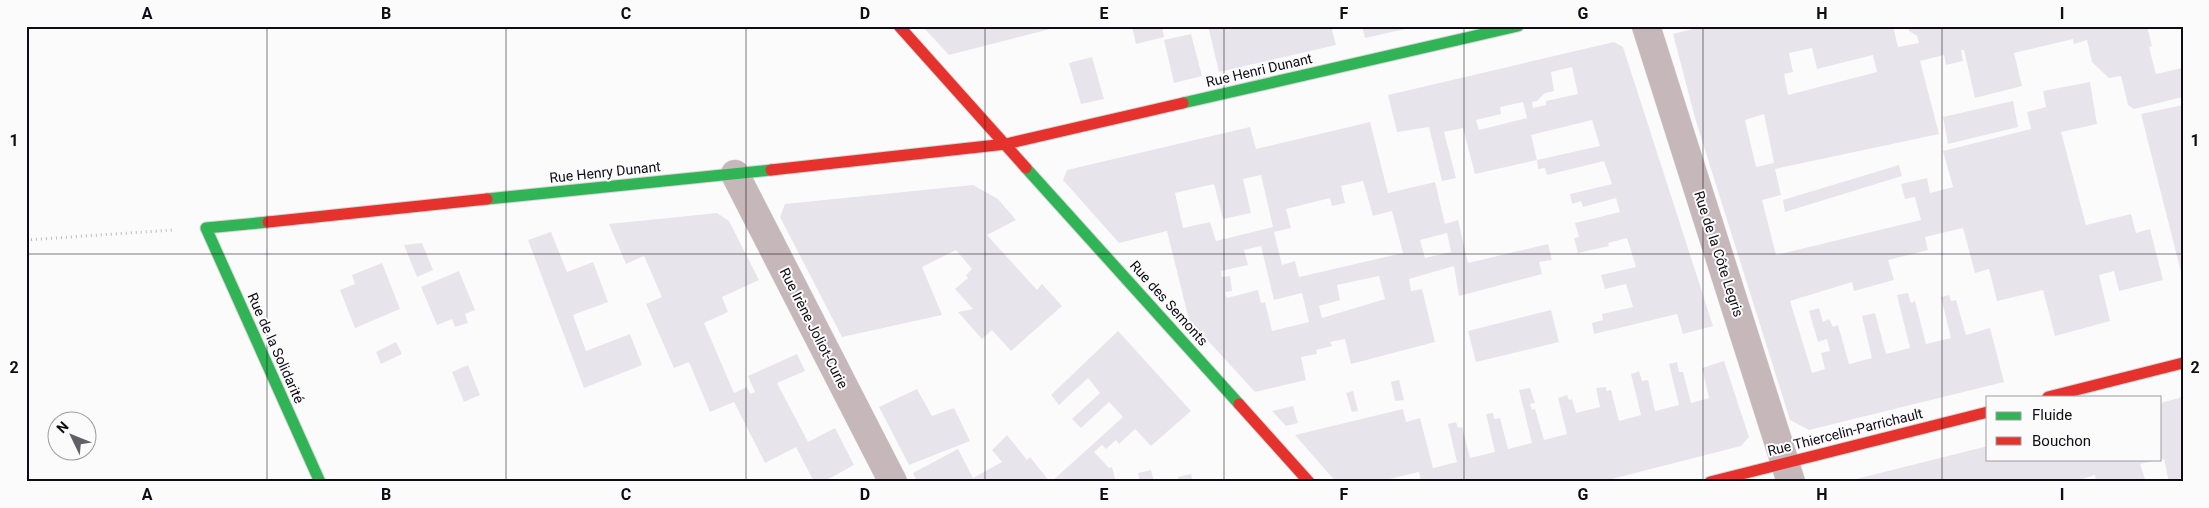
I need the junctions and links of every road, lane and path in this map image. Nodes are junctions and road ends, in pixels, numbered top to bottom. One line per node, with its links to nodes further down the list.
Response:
1 (899, 26): 4 (street, Rue des Semonts)
2 (1518, 26): 4 (street, Rue Henri Dunant)
3 (1646, 26): 11 (street, Rue de la Côte Legris)
4 (1006, 144): 5 (street, Rue Henry Dunant); 14 (street, Rue des Semonts)
5 (735, 174): 6 (street, Rue Henry Dunant); 13 (street, Rue Irène Joliot-Curie)
6 (206, 228): 7 (path); 12 (street, Rue de la Solidarité)
7 (26, 240)
8 (2183, 363): 9 (street)
9 (2052, 396)
10 (1986, 413): 11 (street, Rue Thiercelin-Parrichault)
11 (1788, 472): 15 (street, Rue Thiercelin-Parrichault)
12 (320, 482)
13 (893, 482)
14 (1309, 482)
15 (1710, 482)

